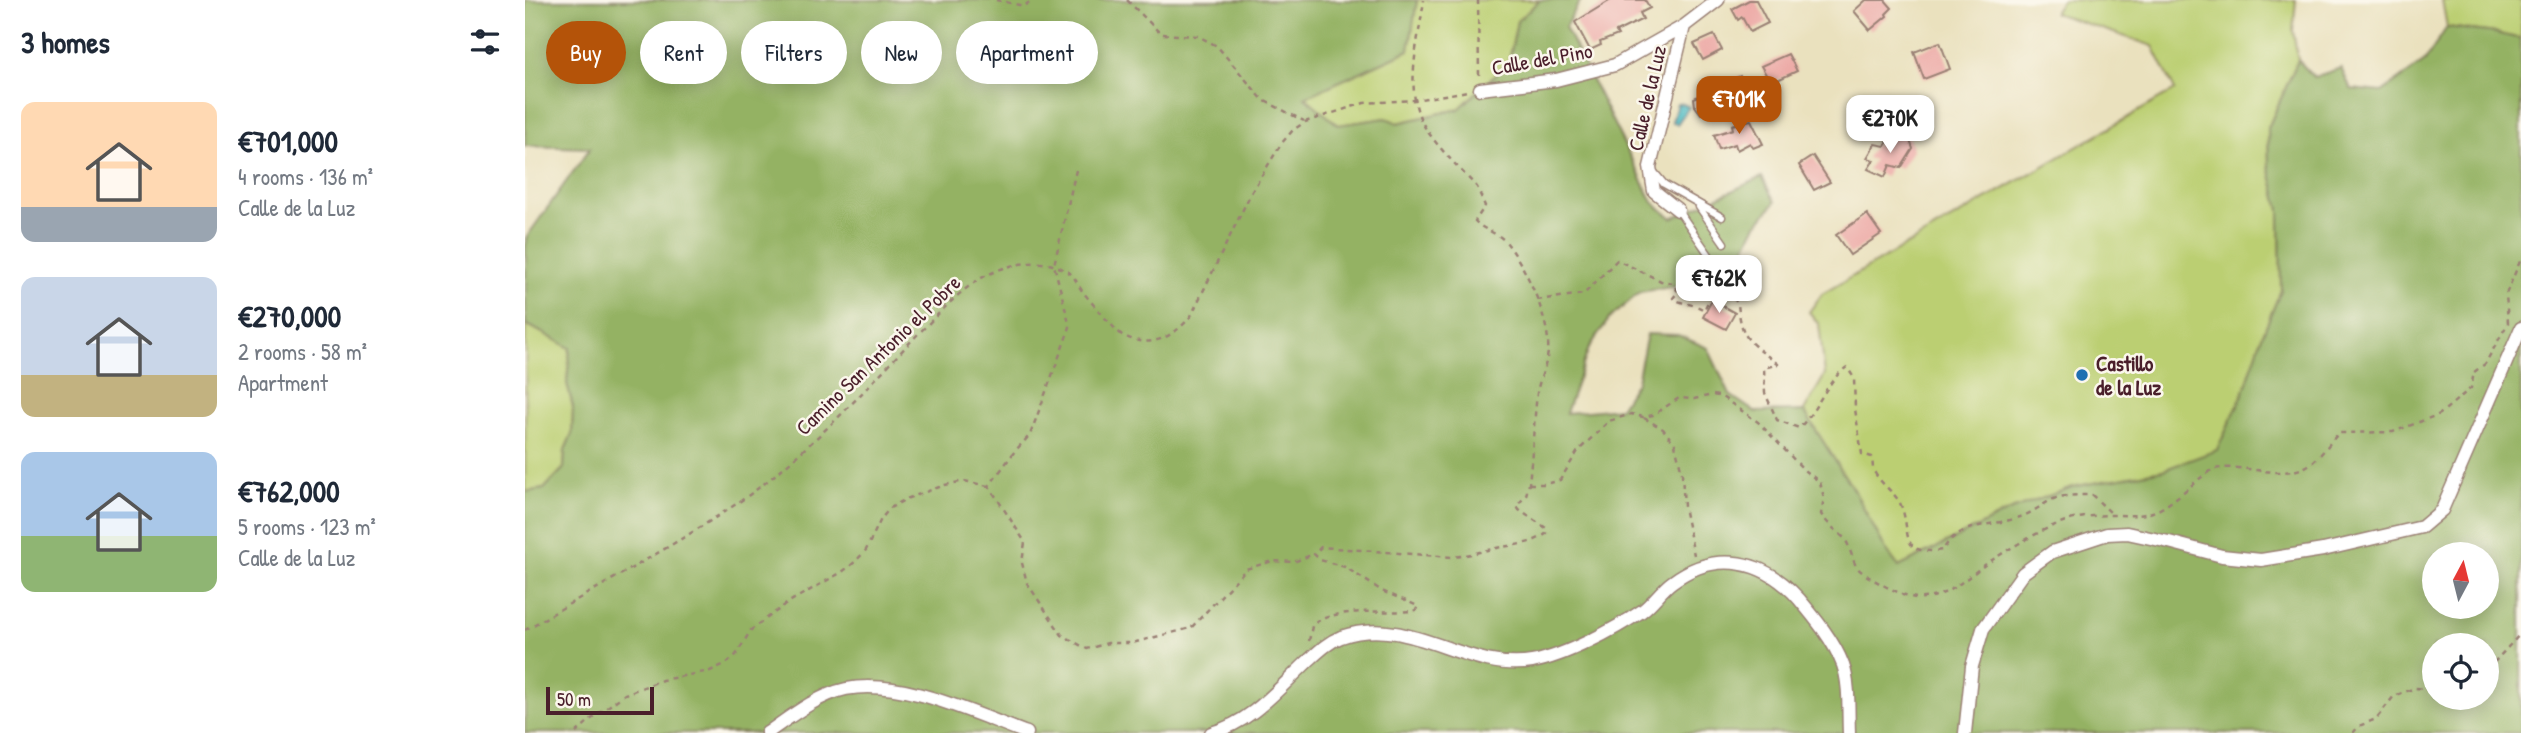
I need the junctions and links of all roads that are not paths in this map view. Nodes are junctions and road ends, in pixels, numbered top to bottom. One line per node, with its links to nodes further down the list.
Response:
1 (1718, 0): 2 (street, Calle del Pino)
2 (1683, 26): 3 (street, Calle del Pino); 4 (street, Calle de la Luz)
3 (1480, 89)
4 (1650, 167): 5 (lane); 6 (street, Calle de la Luz)
5 (1696, 204): 7 (lane); 8 (lane)
6 (1678, 210): 9 (lane)
7 (1722, 217)
8 (1724, 243)
9 (1721, 272)
10 (2521, 328): 15 (street)
11 (767, 733): 12 (street)
12 (1027, 733)
13 (1211, 733): 14 (street)
14 (1849, 733)
15 (1965, 733)

